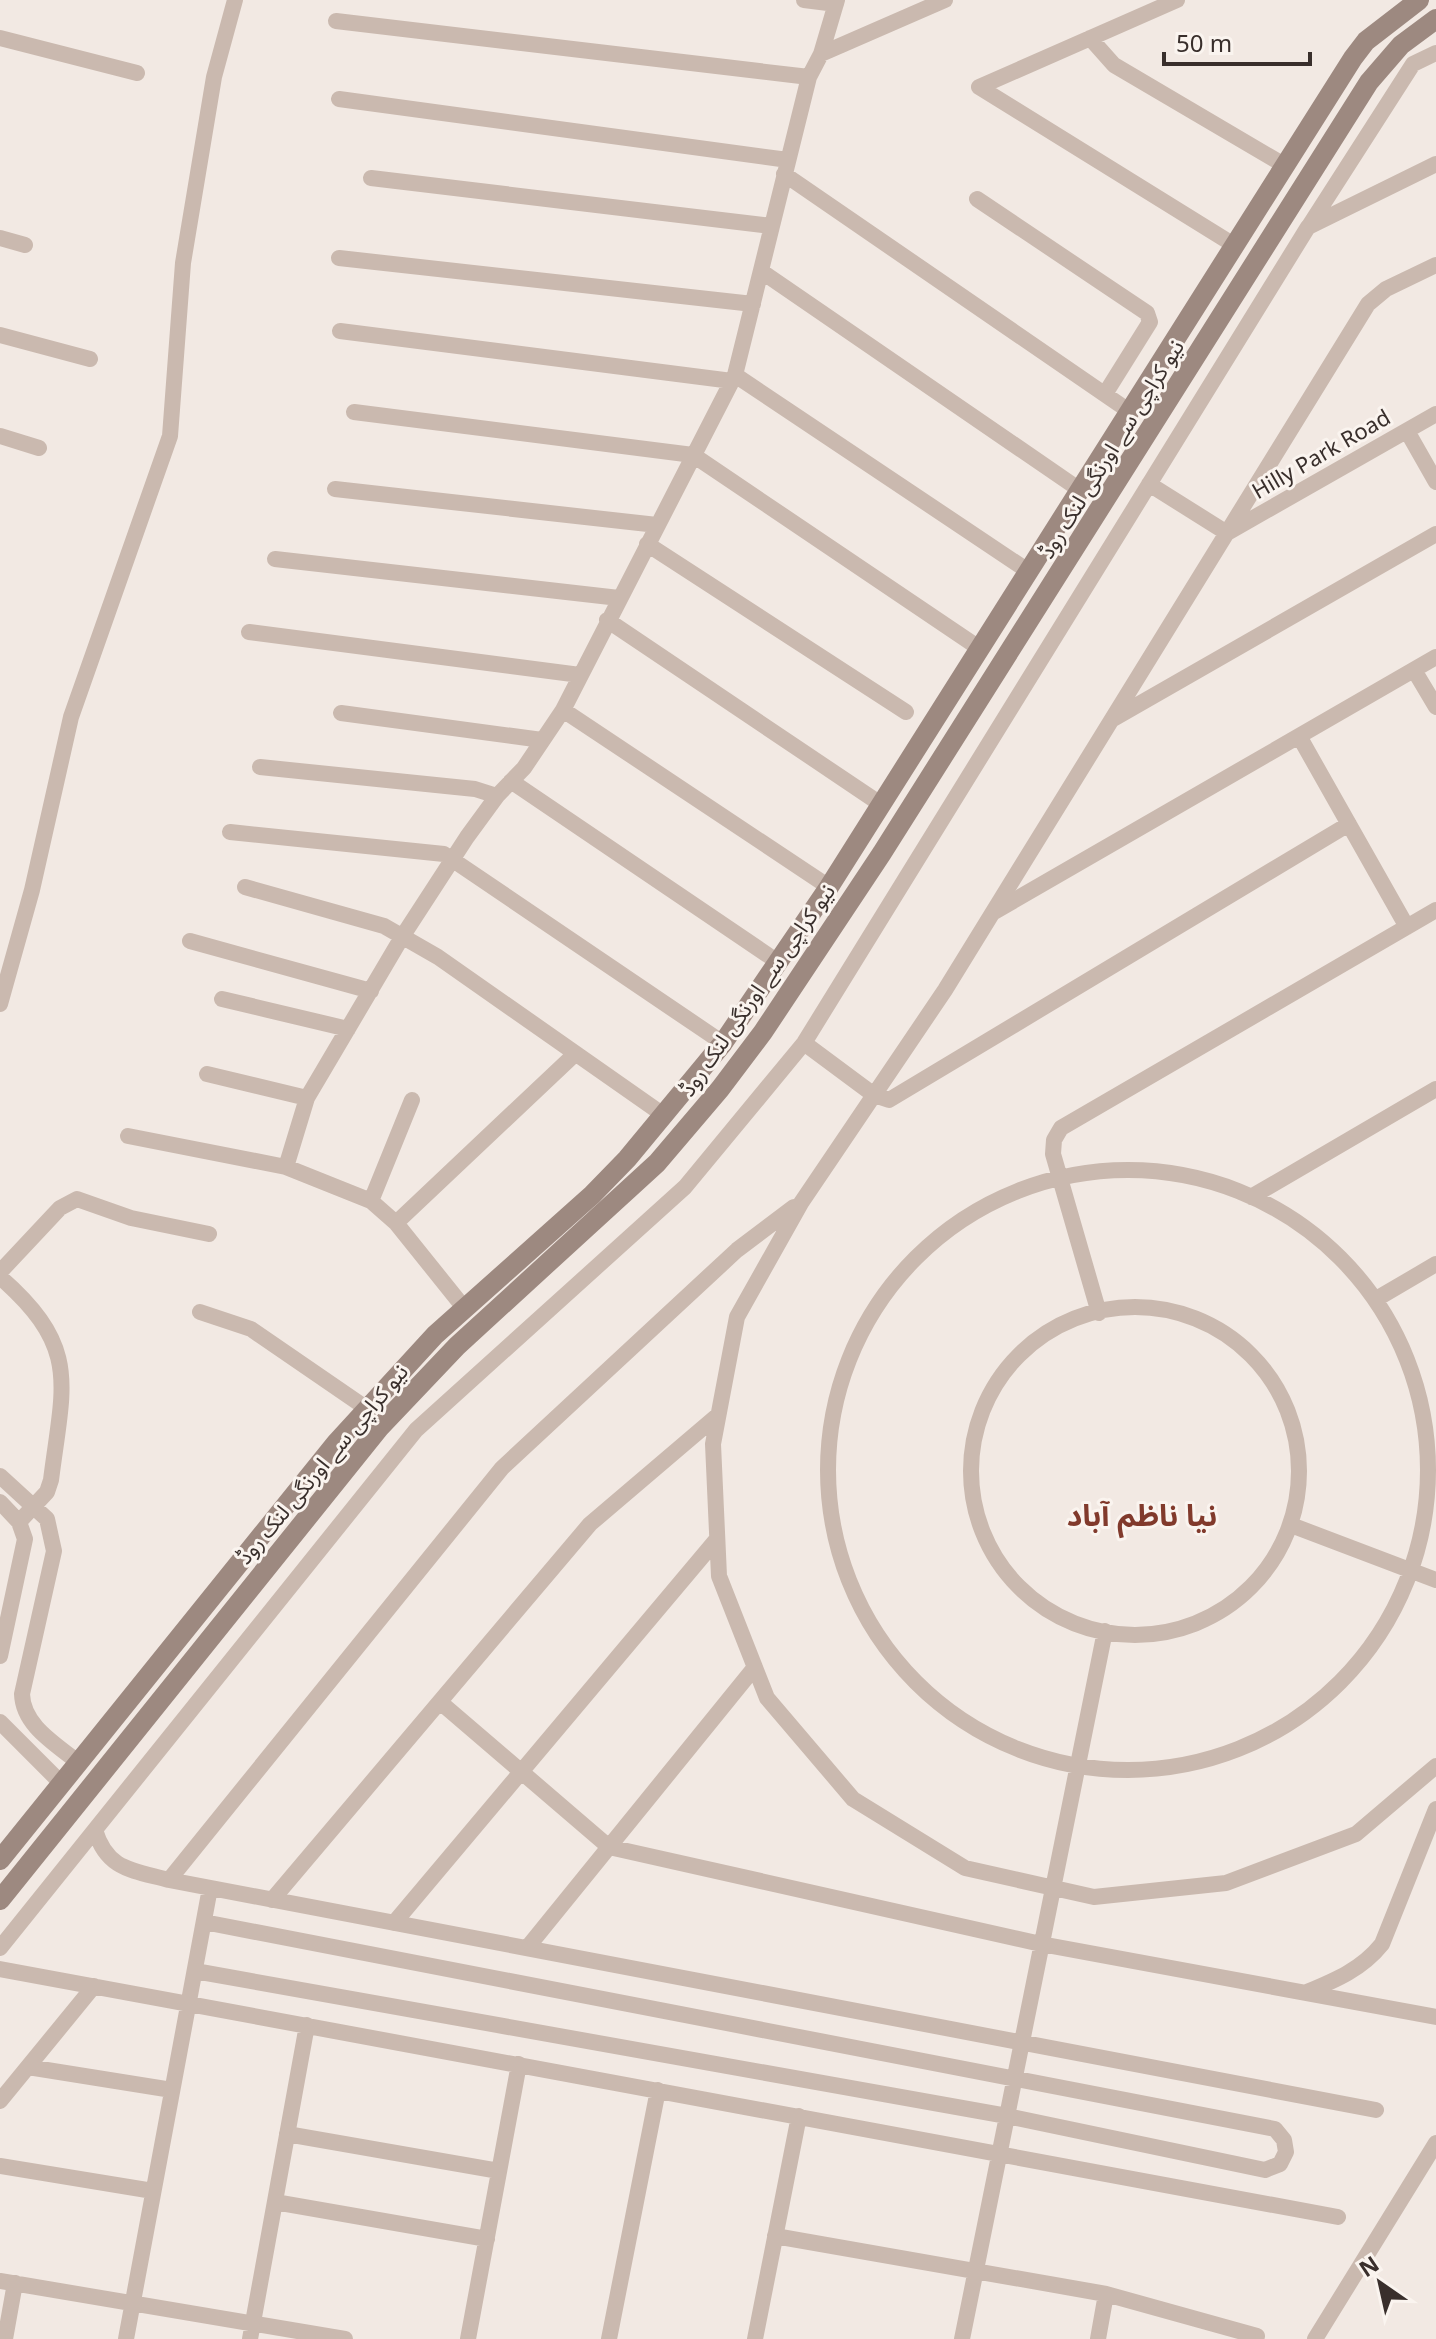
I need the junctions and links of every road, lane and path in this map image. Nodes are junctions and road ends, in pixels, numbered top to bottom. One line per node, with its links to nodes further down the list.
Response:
1 (235, 0): 85 (street)
2 (804, 0): 6 (street)
3 (945, 0): 12 (street)
4 (1177, 0): 10 (street)
5 (1414, 1): 17 (street, نیو کراچی سے اورنگی لنک روڈ)
6 (836, 2): 12 (street)
7 (1436, 19): 60 (street, نیو کراچی سے اورنگی لنک روڈ)
8 (336, 21): 14 (street)
9 (0, 38): 13 (street)
10 (1090, 38): 17 (street); 25 (street)
11 (1436, 53): 22 (street)
12 (821, 54): 14 (street)
13 (137, 73)
14 (809, 77): 18 (street)
15 (339, 99): 18 (street)
16 (1436, 164): 22 (street)
17 (1284, 165): 25 (street, نیو کراچی سے اورنگی لنک روڈ)
18 (786, 167): 21 (street); 34 (street)
19 (371, 178): 21 (street)
20 (977, 199): 34 (street)
21 (771, 226): 28 (street)
22 (1308, 227): 43 (street)
23 (0, 238): 24 (street)
24 (25, 245)
25 (1234, 245): 35 (street, نیو کراچی سے اورنگی لنک روڈ)
26 (339, 258): 29 (street)
27 (1436, 265): 47 (street)
28 (761, 271): 29 (street); 45 (street)
29 (753, 304): 33 (street)
30 (340, 331): 33 (street)
31 (0, 335): 32 (street)
32 (90, 359)
33 (733, 378): 41 (street); 51 (street)
34 (1105, 394): 35 (street)
35 (1129, 411): 45 (street, نیو کراچی سے اورنگی لنک روڈ)
36 (354, 412): 41 (street)
37 (1436, 414): 38 (street, Hilly Park Road)
38 (1407, 431): 42 (street); 47 (street, Hilly Park Road)
39 (0, 436): 40 (street)
40 (39, 448)
41 (693, 455): 46 (street); 55 (street)
42 (1436, 482)
43 (1149, 484): 47 (street); 90 (street)
44 (335, 489): 46 (street)
45 (1080, 490): 51 (street, نیو کراچی سے اورنگی لنک روڈ)
46 (657, 525): 49 (street)
47 (1227, 533): 65 (street)
48 (1436, 534): 65 (street)
49 (647, 544): 52 (street); 63 (street)
50 (275, 559): 52 (street)
51 (1028, 571): 55 (street, نیو کراچی سے اورنگی لنک روڈ)
52 (619, 598): 53 (street)
53 (607, 620): 59 (street); 71 (street)
54 (249, 632): 59 (street)
55 (979, 648): 58 (street, نیو کراچی سے اورنگی لنک روڈ)
56 (1436, 657): 57 (street)
57 (1414, 670): 61 (street); 66 (street)
58 (964, 672): 60 (street); 71 (street, نیو کراچی سے اورنگی لنک روڈ)
59 (580, 675): 62 (street)
60 (988, 686): 88 (street, نیو کراچی سے اورنگی لنک روڈ)
61 (1436, 707)
62 (563, 710): 67 (street); 76 (street)
63 (906, 712)
64 (341, 713): 67 (street)
65 (1112, 720): 78 (street)
66 (1299, 736): 72 (street); 78 (street)
67 (542, 740): 69 (street)
68 (260, 767): 70 (street)
69 (511, 781): 70 (street); 82 (street)
70 (497, 796): 74 (street)
71 (882, 805): 76 (street, نیو کراچی سے اورنگی لنک روڈ)
72 (1349, 824): 79 (street); 94 (street)
73 (230, 832): 74 (street)
74 (454, 858): 80 (street); 89 (street)
75 (245, 887): 80 (street)
76 (829, 887): 82 (street, نیو کراچی سے اورنگی لنک روڈ)
77 (1436, 910): 79 (street)
78 (993, 913): 94 (street)
79 (1407, 927): 100 (street)
80 (402, 937): 83 (street); 91 (street)
81 (190, 941): 83 (street)
82 (778, 962): 86 (street, نیو کراچی سے اورنگی لنک روڈ)
83 (371, 991): 87 (street)
84 (222, 999): 87 (street)
85 (0, 1004)
86 (741, 1017): 88 (street); 89 (street, نیو کراچی سے اورنگی لنک روڈ)
87 (348, 1029): 95 (street)
88 (763, 1032): 139 (street, نیو کراچی سے اورنگی لنک روڈ)
89 (723, 1043): 97 (street, نیو کراچی سے اورنگی لنک روڈ)
90 (804, 1043): 94 (street); 133 (street)
91 (575, 1054): 97 (street); 104 (street)
92 (207, 1074): 95 (street)
93 (1436, 1089): 101 (street)
94 (874, 1095): 103 (street)
95 (307, 1098): 99 (street)
96 (412, 1100): 102 (street)
97 (665, 1116): 109 (street, نیو کراچی سے اورنگی لنک روڈ)
98 (128, 1136): 99 (street)
99 (286, 1167): 102 (street)
100 (1061, 1179): 101 (street); 111 (street); 129 (street)
101 (1251, 1197): 108 (street)
102 (371, 1201): 104 (street)
103 (801, 1203): 113 (street); 136 (street)
104 (396, 1223): 109 (street)
105 (209, 1234): 107 (street)
106 (1436, 1264): 108 (street)
107 (0, 1274): 116 (street)
108 (1378, 1298): 120 (street)
109 (465, 1309): 112 (street, نیو کراچی سے اورنگی لنک روڈ)
110 (200, 1312): 112 (street)
111 (1099, 1313): 118 (street); 122 (street)
112 (366, 1408): 127 (street, نیو کراچی سے اورنگی لنک روڈ)
113 (718, 1415): 119 (street); 125 (street)
114 (0, 1476): 116 (street)
115 (0, 1502): 117 (street)
116 (36, 1506): 117 (street); 127 (street)
117 (19, 1522): 123 (street)
118 (1291, 1525): 120 (street); 122 (street)
119 (717, 1539): 124 (street); 130 (street)
120 (1412, 1574): 121 (street); 129 (street)
121 (1436, 1580)
122 (1105, 1631): 129 (street)
123 (0, 1656)
124 (755, 1667): 134 (street); 137 (street)
125 (440, 1702): 130 (street); 140 (street)
126 (0, 1722): 131 (street)
127 (79, 1763): 131 (street, نیو کراچی سے اورنگی لنک روڈ)
128 (1436, 1766): 137 (street)
129 (1075, 1767): 137 (street)
130 (521, 1772): 134 (street); 142 (street)
131 (62, 1784): 135 (street, نیو کراچی سے اورنگی لنک روڈ)
132 (1436, 1809): 149 (street)
133 (95, 1830): 136 (street); 144 (street)
134 (609, 1847): 143 (street); 145 (street)
135 (0, 1860)
136 (169, 1880): 138 (street)
137 (1053, 1887): 143 (street)
138 (210, 1888): 140 (street); 141 (street)
139 (0, 1900)
140 (272, 1900): 142 (street)
141 (204, 1922): 147 (street); 156 (street)
142 (394, 1923): 145 (street)
143 (1041, 1944): 149 (street); 153 (street)
144 (0, 1948)
145 (527, 1948): 153 (street)
146 (0, 1969): 148 (street)
147 (195, 1971): 150 (street); 162 (street)
148 (94, 1986): 150 (street); 155 (street)
149 (1306, 1993): 151 (street)
150 (189, 2004): 152 (street); 157 (street)
151 (1436, 2017)
152 (307, 2025): 154 (street); 163 (street)
153 (1022, 2041): 156 (street); 160 (street)
154 (519, 2064): 158 (street); 167 (street)
155 (28, 2067): 157 (street); 159 (street)
156 (1014, 2079): 162 (street); 162 (street)
157 (172, 2090): 168 (street)
158 (658, 2090): 161 (street); 183 (street)
159 (0, 2101)
160 (1376, 2110)
161 (799, 2116): 165 (street); 171 (street)
162 (1007, 2116): 165 (street)
163 (287, 2134): 167 (street); 169 (street)
164 (1436, 2143): 187 (street)
165 (999, 2153): 170 (street); 173 (street)
166 (0, 2166): 168 (street)
167 (499, 2171): 172 (street)
168 (153, 2191): 176 (street)
169 (275, 2202): 172 (street); 177 (street)
170 (1338, 2217)
171 (775, 2236): 173 (street); 184 (street)
172 (487, 2239): 182 (street)
173 (976, 2271): 175 (street); 185 (street)
174 (8, 2282): 176 (street); 179 (street)
175 (1106, 2294): 178 (street); 186 (street)
176 (132, 2303): 177 (street); 180 (street)
177 (251, 2331): 181 (street)
178 (1257, 2336)
179 (5, 2339)
180 (126, 2339)
181 (345, 2339)
182 (468, 2339)
183 (609, 2339)
184 (755, 2339)
185 (962, 2339)
186 (1098, 2339)
187 (1315, 2339)

